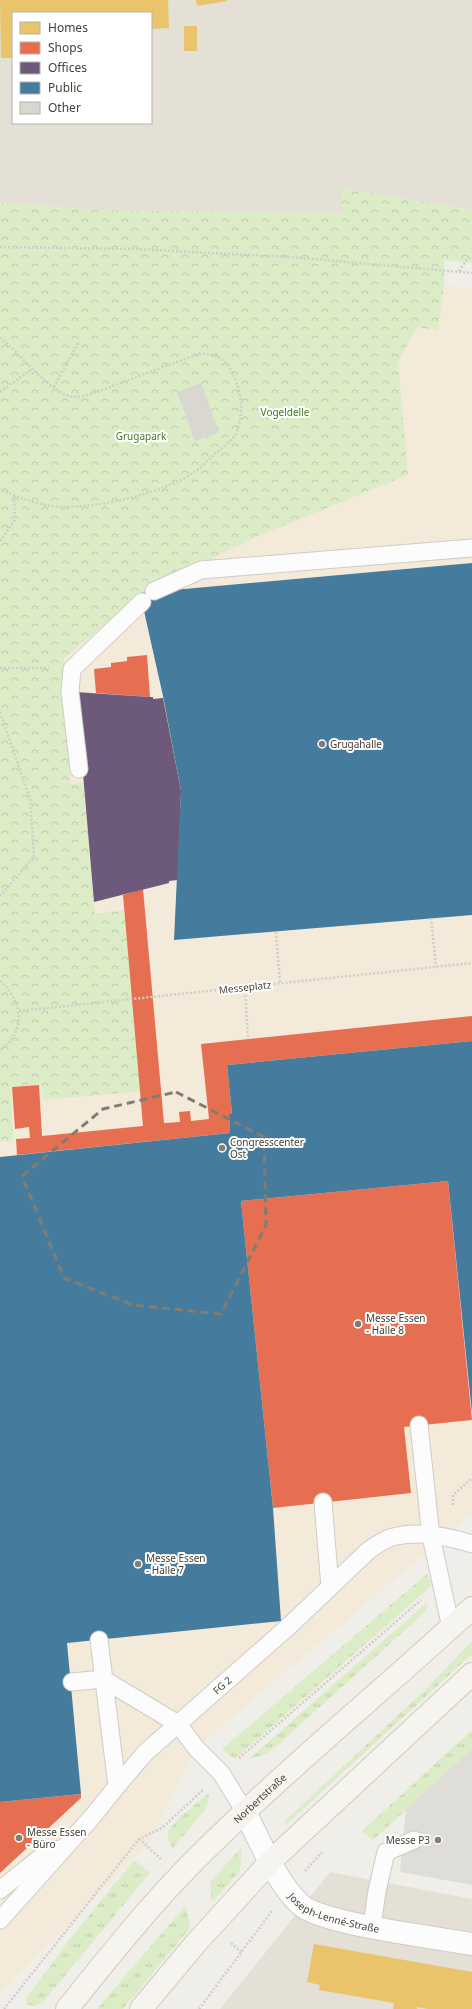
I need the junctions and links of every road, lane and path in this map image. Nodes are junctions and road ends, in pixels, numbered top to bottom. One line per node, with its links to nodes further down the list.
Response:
1 (0, 246): 3 (path)
2 (472, 257): 3 (path)
3 (459, 271): 4 (path)
4 (472, 273)
5 (0, 338): 7 (path)
6 (78, 343): 8 (path)
7 (33, 369): 8 (path); 9 (path)
8 (54, 387): 11 (path)
9 (0, 392)
10 (0, 489): 11 (path)
11 (14, 496): 12 (path)
12 (0, 541)
13 (472, 548): 15 (lane)
14 (0, 668): 15 (path)
15 (72, 669): 17 (lane)
16 (0, 712): 18 (path)
17 (79, 769)
18 (0, 896)
19 (431, 918): 22 (path)
20 (276, 932): 24 (path)
21 (472, 963): 22 (path, Messeplatz)
22 (436, 967): 24 (path, Messeplatz)
23 (0, 981): 26 (path)
24 (280, 983): 25 (path, Messeplatz)
25 (245, 987): 26 (path, Messeplatz); 27 (path)
26 (19, 1011): 28 (path)
27 (248, 1039)
28 (0, 1050)
29 (420, 1425): 32 (lane)
30 (472, 1478): 33 (path)
31 (323, 1502): 36 (lane)
32 (431, 1536): 33 (lane, FG 2); 35 (lane); 36 (lane, FG 2)
33 (455, 1538): 34 (lane, FG 2)
34 (472, 1544)
35 (441, 1583): 38 (lane); 44 (path)
36 (330, 1587): 43 (lane, FG 2)
37 (472, 1608): 38 (main road, Norbertstraße)
38 (451, 1628): 46 (main road, Norbertstraße)
39 (99, 1640): 41 (lane)
40 (472, 1674): 50 (main road)
41 (103, 1679): 42 (lane); 43 (lane); 45 (lane)
42 (72, 1682)
43 (178, 1724): 44 (lane); 45 (lane, FG 2)
44 (221, 1773): 46 (lane); 56 (path)
45 (117, 1786): 48 (lane, FG 2)
46 (245, 1812): 50 (street, Joseph-Lenné-Straße); 57 (main road, Norbertstraße)
47 (414, 1840): 54 (lane)
48 (64, 1847): 51 (lane, FG 2); 53 (lane, FG 2)
49 (324, 1850): 52 (path)
50 (271, 1861): 52 (street, Joseph-Lenné-Straße); 58 (main road)
51 (0, 1890)
52 (288, 1891): 54 (street, Joseph-Lenné-Straße); 59 (path)
53 (0, 1920)
54 (372, 1926): 55 (street, Joseph-Lenné-Straße)
55 (472, 1944)
56 (4, 2009)
57 (67, 2009)
58 (141, 2009)
59 (199, 2009)

